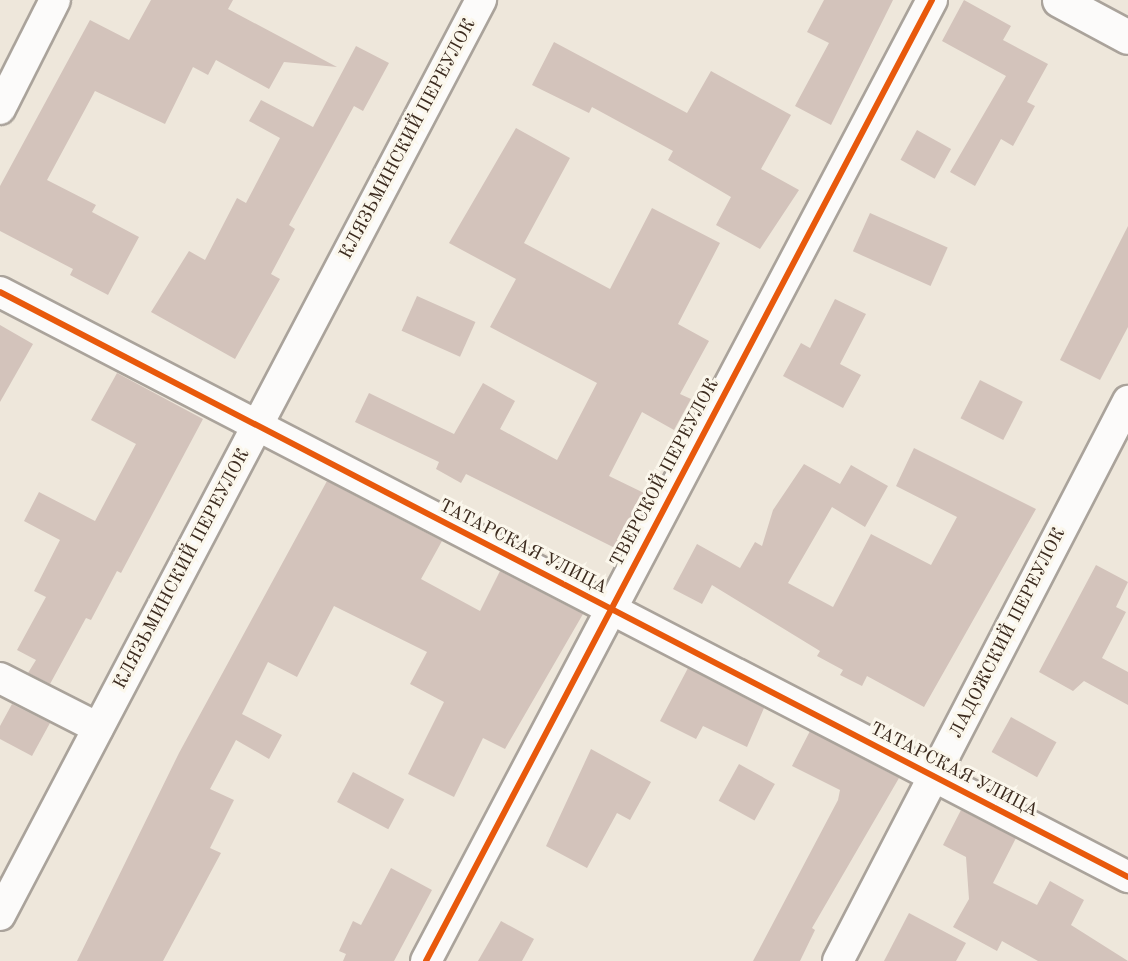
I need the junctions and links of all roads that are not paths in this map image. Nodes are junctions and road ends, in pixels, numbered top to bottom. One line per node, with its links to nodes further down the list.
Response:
1 (55, 0): 6 (street)
2 (481, 0): 9 (street, КЛЯЗЬМИНСКИЙ ПЕРЕУЛОК)
3 (932, 0): 10 (street, ТВЕРСКОЙ ПЕРЕУЛОК)
4 (1059, 0): 5 (main road)
5 (1128, 37)
6 (0, 109)
7 (0, 292): 9 (street, ТАТАРСКАЯ УЛИЦА)
8 (1128, 401): 13 (street, ЛАДОЖСКИЙ ПЕРЕУЛОК)
9 (257, 426): 10 (street, ТАТАРСКАЯ УЛИЦА); 12 (street, КЛЯЗЬМИНСКИЙ ПЕРЕУЛОК)
10 (610, 609): 13 (street, ТАТАРСКАЯ УЛИЦА); 16 (street, ТВЕРСКОЙ ПЕРЕУЛОК)
11 (0, 678): 12 (street)
12 (98, 728): 15 (street, КЛЯЗЬМИНСКИЙ ПЕРЕУЛОК)
13 (933, 776): 14 (street, ТАТАРСКАЯ УЛИЦА); 17 (street, ЛАДОЖСКИЙ ПЕРЕУЛОК)
14 (1128, 877)
15 (0, 915)
16 (426, 961)
17 (838, 961)

